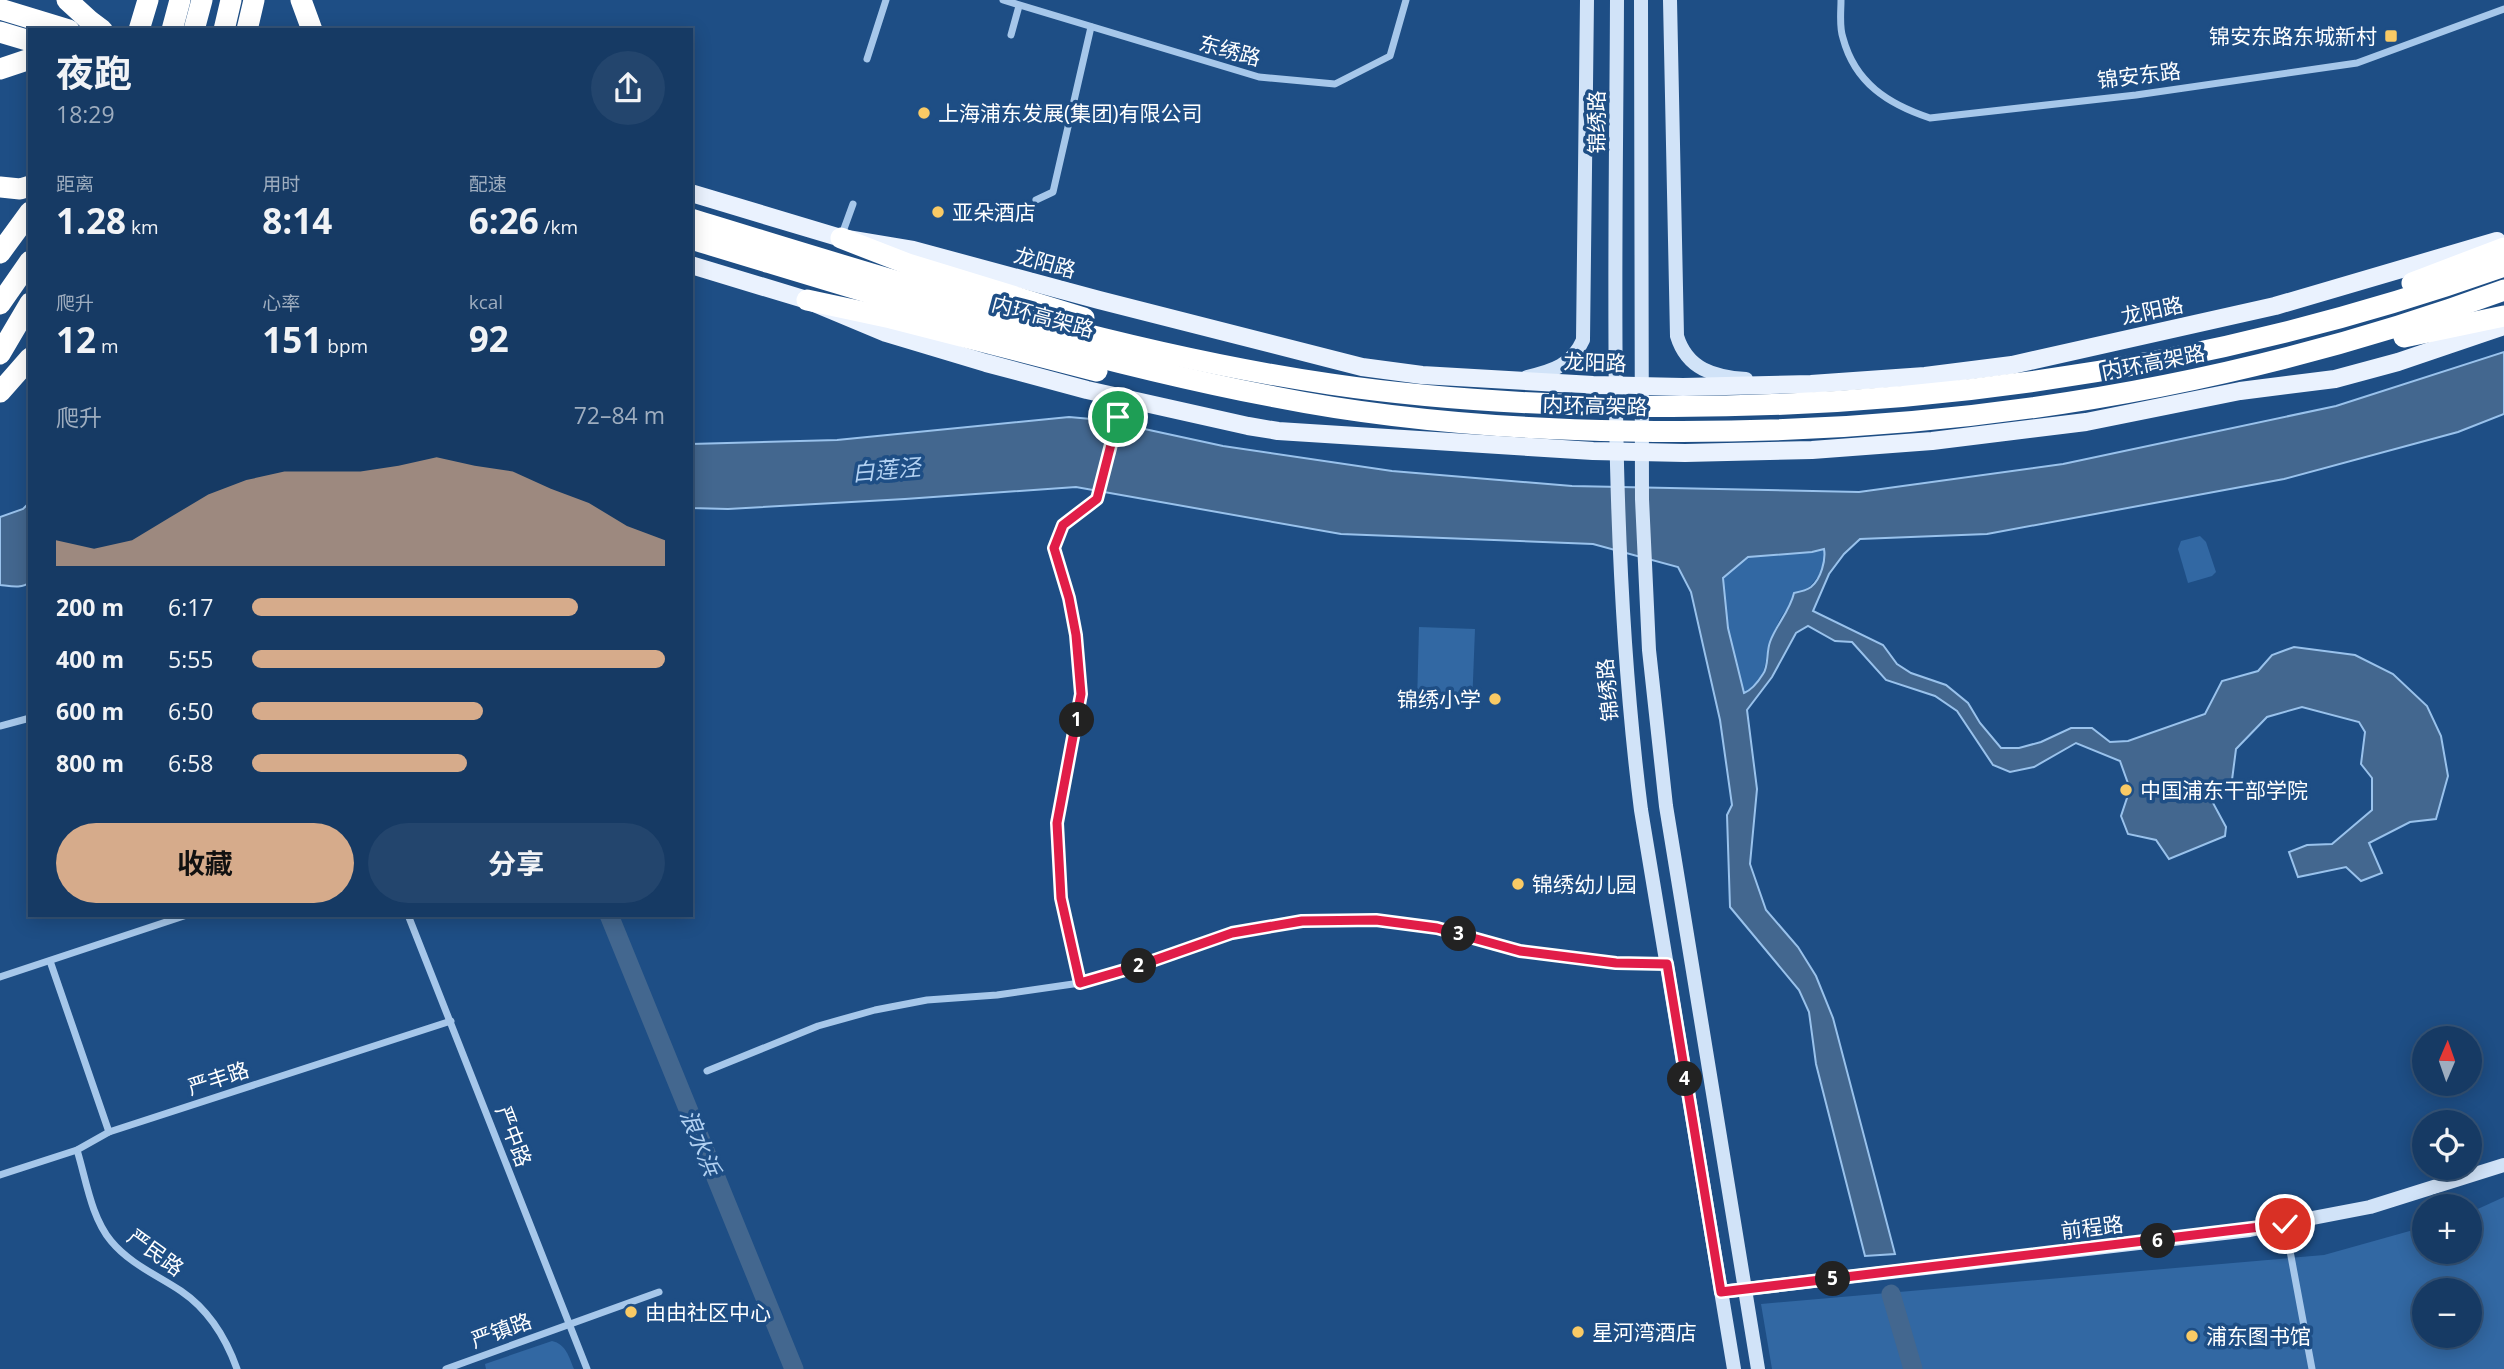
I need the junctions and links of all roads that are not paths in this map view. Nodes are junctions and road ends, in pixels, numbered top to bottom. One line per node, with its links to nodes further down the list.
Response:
1 (67, 0): 22 (highway)
2 (148, 0): 23 (highway)
3 (180, 0): 24 (highway)
4 (202, 0): 25 (highway)
5 (231, 0): 26 (highway)
6 (254, 0): 27 (highway)
7 (301, 0): 28 (highway)
8 (886, 0): 34 (street)
9 (1003, 0): 17 (street, 东绣路)
10 (1406, 0): 19 (street, 东绣路)
11 (1587, 0): 65 (main road)
12 (1617, 0): 75 (main road, 锦绣路)
13 (1642, 0): 85 (main road)
14 (1670, 0): 66 (main road)
15 (1841, 0): 18 (street, 锦安东路)
16 (0, 6): 20 (highway); 21 (main road)
17 (1019, 6): 19 (street, 东绣路); 30 (street)
18 (2504, 9)
19 (1091, 27): 40 (street)
20 (63, 28)
21 (77, 28)
22 (100, 28)
23 (140, 28)
24 (173, 28)
25 (195, 28)
26 (224, 28)
27 (247, 28)
28 (311, 28)
29 (0, 32): 32 (highway)
30 (1011, 35)
31 (0, 39): 33 (main road)
32 (28, 40)
33 (28, 47)
34 (867, 59)
35 (28, 60): 36 (highway)
36 (0, 69)
37 (28, 187): 38 (highway)
38 (1, 188)
39 (693, 194): 44 (main road, 龙阳路)
40 (1036, 200)
41 (853, 204): 44 (street)
42 (28, 215): 48 (highway)
43 (693, 220): 53 (highway, 内环高架路)
44 (841, 238): 63 (highway); 65 (main road, 龙阳路)
45 (693, 239): 53 (highway, 内环高架路)
46 (2504, 239): 66 (main road, 龙阳路)
47 (2504, 248): 64 (highway)
48 (2, 250): 49 (highway)
49 (28, 262)
50 (28, 265): 56 (highway)
51 (693, 266): 55 (main road)
52 (2504, 267): 64 (highway, 内环高架路)
53 (826, 270): 63 (highway, 内环高架路); 68 (highway, 内环高架路)
54 (2504, 290): 62 (highway, 内环高架路)
55 (807, 300): 59 (main road); 68 (highway)
56 (0, 304)
57 (28, 306): 60 (highway)
58 (2504, 316): 62 (highway)
59 (2504, 326)
60 (0, 354)
61 (28, 360): 67 (highway)
62 (2274, 361): 68 (highway, 内环高架路)
63 (1278, 376): 64 (highway, 内环高架路)
64 (2080, 376)
65 (1510, 381): 66 (main road, 龙阳路)
66 (1838, 382)
67 (0, 392)
68 (1275, 397)
69 (1118, 417): 77 (street)
70 (28, 719): 71 (street)
71 (0, 726)
72 (181, 917): 74 (street)
73 (409, 917): 78 (street, 严中路)
74 (50, 961): 76 (street); 80 (street)
75 (1667, 964): 77 (street); 87 (main road, 锦绣路)
76 (0, 977)
77 (1080, 983): 79 (street)
78 (450, 1021): 80 (street, 严丰路); 88 (street, 严中路)
79 (707, 1071)
80 (109, 1132): 81 (street, 严丰路)
81 (77, 1150): 83 (street, 严丰路); 89 (street, 严民路)
82 (2504, 1165): 84 (main road, 前程路)
83 (0, 1175)
84 (2285, 1224): 85 (main road, 前程路); 94 (street)
85 (1744, 1289): 87 (main road, 前程路); 93 (main road)
86 (659, 1292): 88 (street, 严镇路)
87 (1721, 1292): 92 (main road, 锦绣路)
88 (569, 1324): 90 (street, 严镇路); 91 (street, 严中路)
89 (237, 1369)
90 (446, 1369)
91 (587, 1369)
92 (1734, 1369)
93 (1758, 1369)
94 (2312, 1369)

